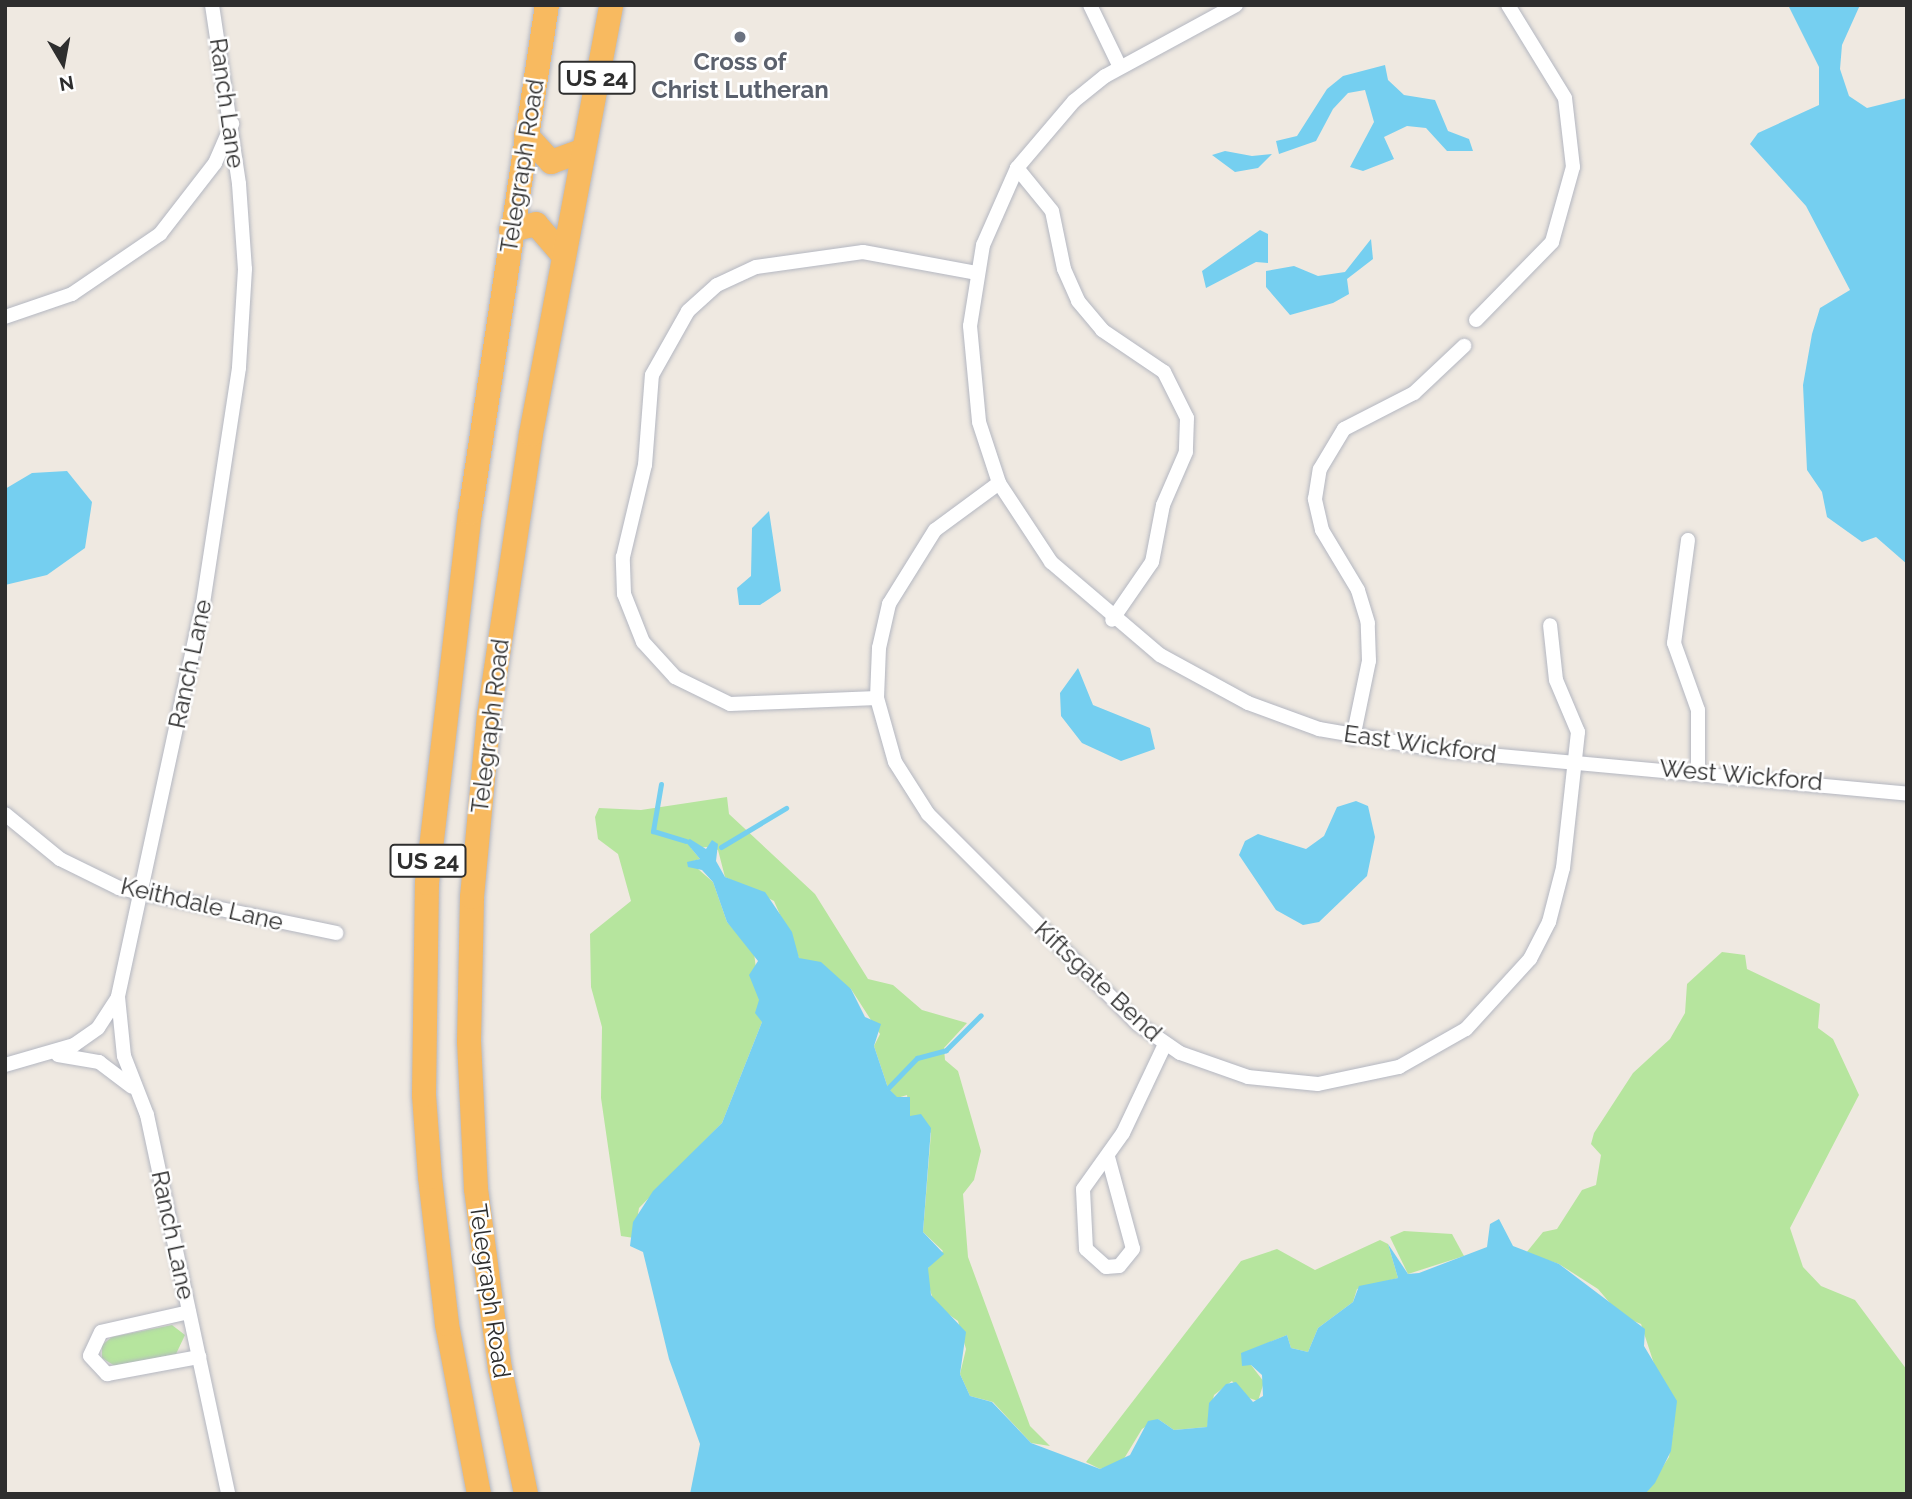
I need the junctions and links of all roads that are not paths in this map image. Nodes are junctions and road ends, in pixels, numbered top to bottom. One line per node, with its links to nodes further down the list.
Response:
1 (212, 5): 8 (street, Ranch Lane)
2 (547, 5): 9 (highway, Telegraph Road / US 24)
3 (611, 5): 10 (highway, Telegraph Road / US 24)
4 (1090, 5): 7 (street)
5 (1237, 5): 7 (street, East Wickford)
6 (1508, 5): 16 (street)
7 (1120, 67): 11 (street, East Wickford)
8 (232, 124): 15 (street); 28 (street, Ranch Lane)
9 (526, 135): 10 (highway); 12 (highway, Telegraph Road / US 24)
10 (582, 151): 13 (highway, Telegraph Road / US 24)
11 (1017, 168): 14 (street, East Wickford); 20 (street)
12 (511, 230): 13 (highway); 39 (highway, Telegraph Road / US 24)
13 (562, 254): 40 (highway, Telegraph Road / US 24)
14 (976, 273): 18 (street, East Wickford); 22 (street)
15 (5, 317)
16 (1476, 320)
17 (1464, 346): 23 (street)
18 (999, 483): 20 (street, East Wickford); 22 (street, Kiftsgate Bend)
19 (1688, 540): 25 (street)
20 (1112, 620): 23 (street, East Wickford)
21 (1550, 625): 24 (street, Kiftsgate Bend)
22 (877, 698): 31 (street, Kiftsgate Bend)
23 (1353, 738): 24 (street, East Wickford)
24 (1575, 761): 25 (street, West Wickford); 31 (street, Kiftsgate Bend)
25 (1698, 770): 26 (street, West Wickford)
26 (1907, 794)
27 (5, 814): 28 (street, Keithdale Lane)
28 (141, 894): 29 (street, Keithdale Lane); 30 (street, Ranch Lane)
29 (336, 933)
30 (118, 997): 32 (street); 34 (street, Ranch Lane)
31 (1165, 1044): 35 (street)
32 (53, 1055): 33 (street); 34 (street)
33 (5, 1065)
34 (132, 1087): 36 (street, Ranch Lane)
35 (1108, 1157): 35 (street)
36 (189, 1312): 37 (street, Ranch Lane); 37 (street, Ranch Lane)
37 (199, 1357): 38 (street, Ranch Lane)
38 (228, 1494)
39 (480, 1494)
40 (526, 1494)

